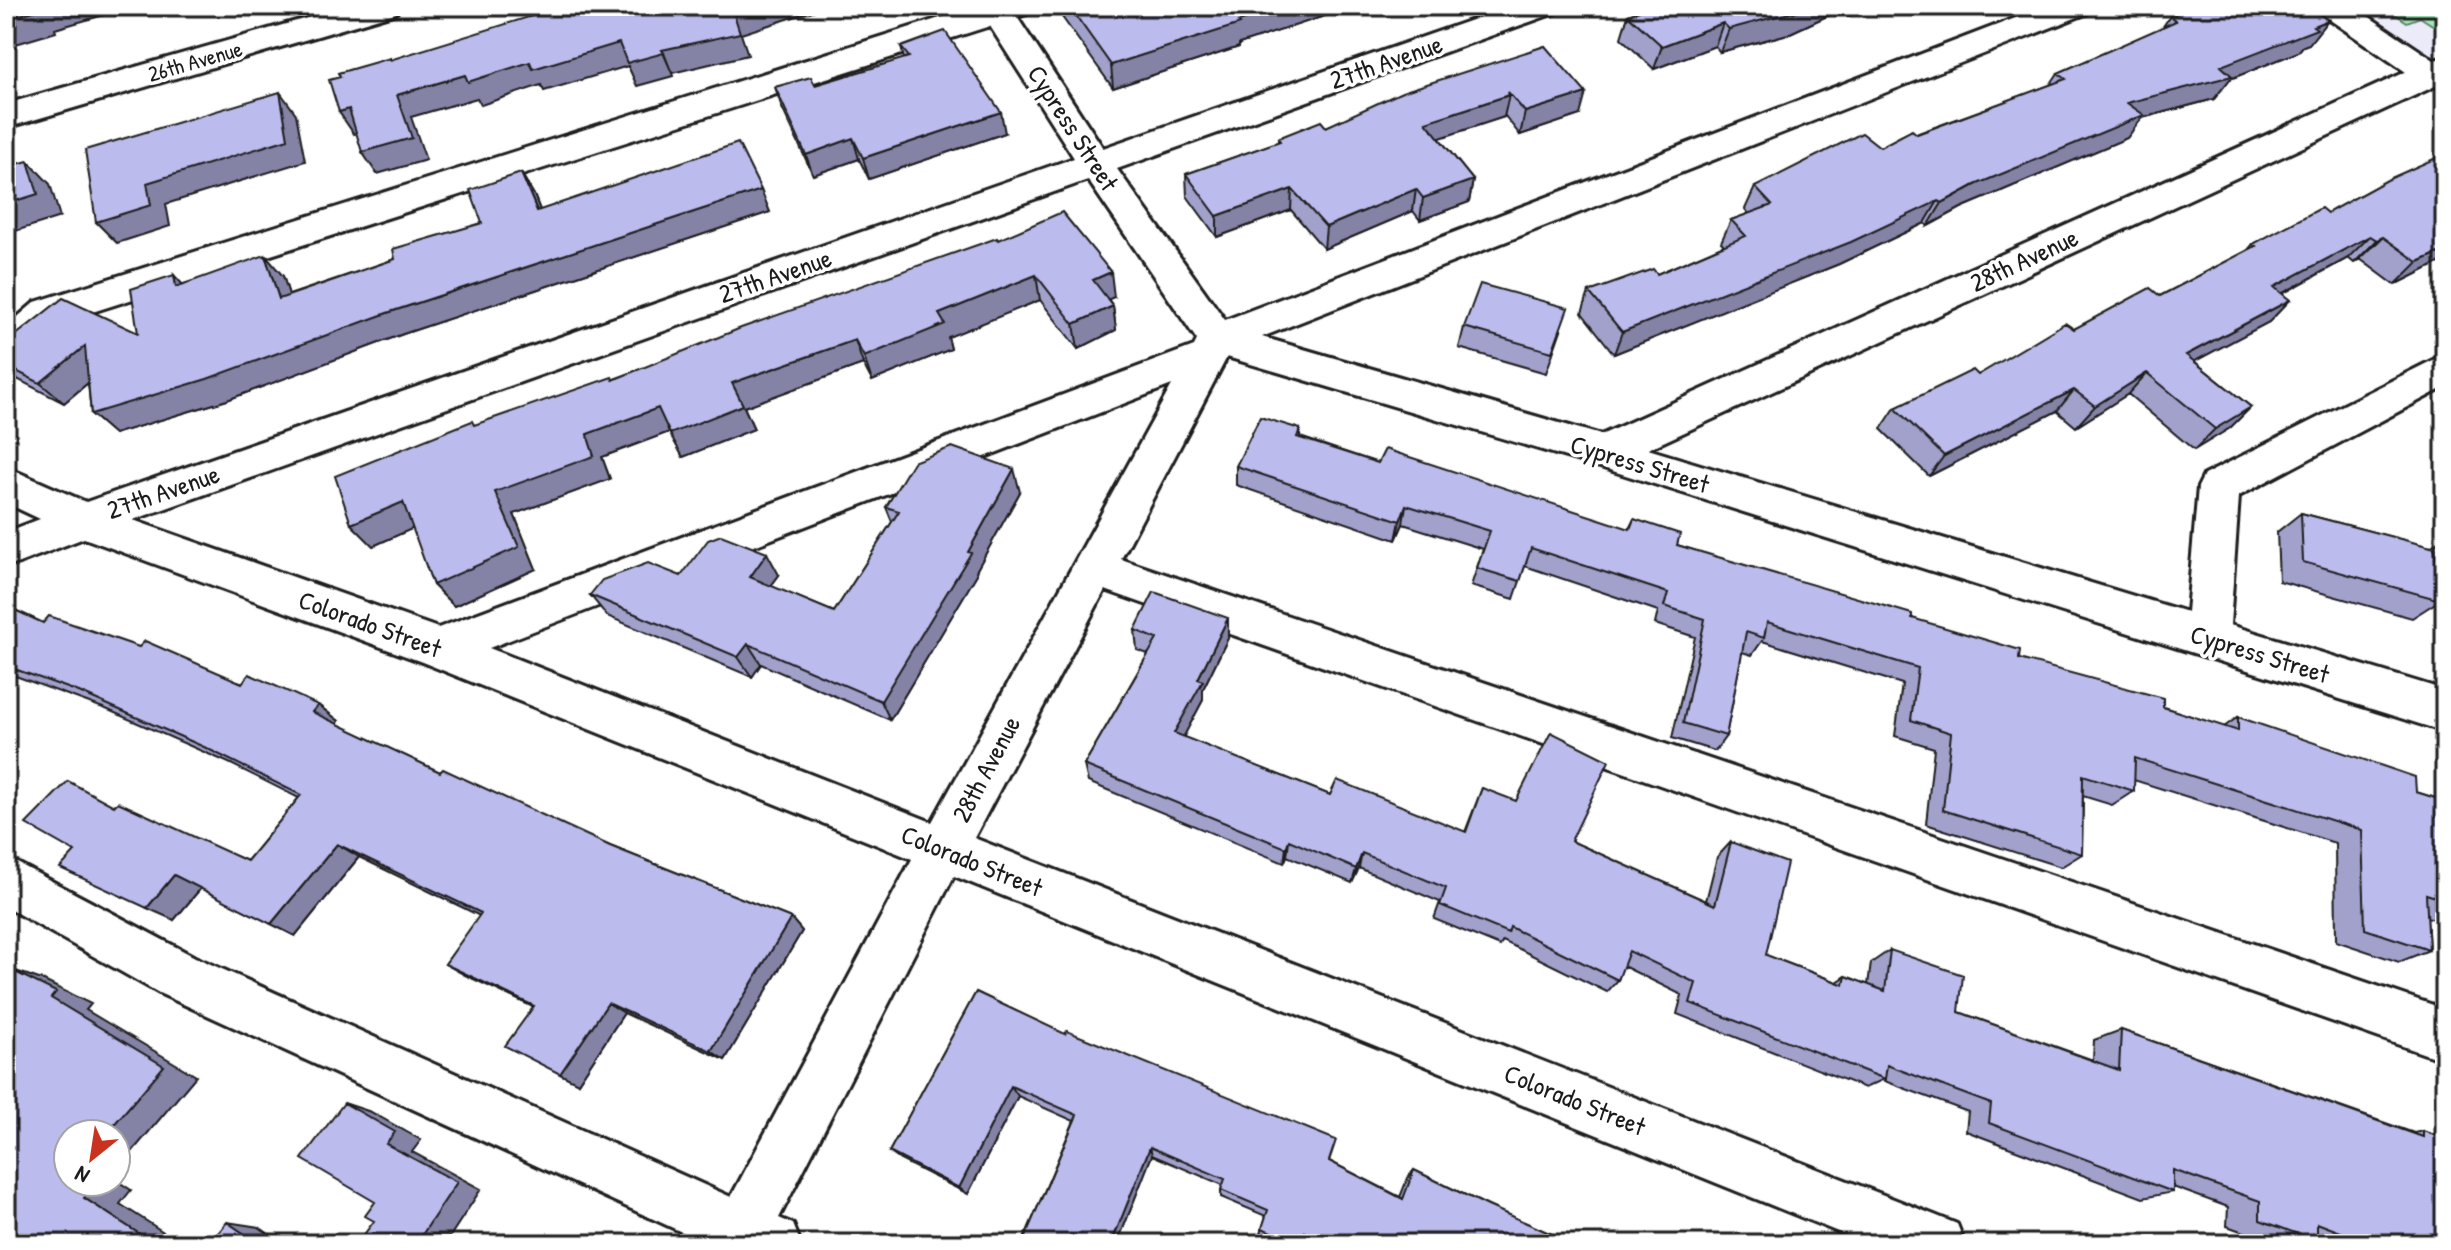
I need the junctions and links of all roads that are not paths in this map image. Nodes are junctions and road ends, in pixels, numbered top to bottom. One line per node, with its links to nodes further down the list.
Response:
1 (385, 6): 7 (street, 26th Avenue)
2 (1544, 6): 8 (street, 27th Avenue)
3 (2077, 6): 9 (street)
4 (2331, 6): 6 (street)
5 (1004, 8): 8 (street, Cypress Street); 10 (street)
6 (2438, 71): 12 (street, 28th Avenue)
7 (6, 116)
8 (1095, 164): 9 (street, Cypress Street); 14 (street, 27th Avenue)
9 (1211, 348): 12 (street, Cypress Street); 16 (street, 28th Avenue); 18 (street)
10 (6, 350)
11 (2445, 369): 17 (street)
12 (1603, 452): 17 (street, Cypress Street)
13 (6, 484): 14 (street, Colorado Street)
14 (84, 520): 15 (street, 27th Avenue); 18 (street, Colorado Street)
15 (6, 550)
16 (1095, 568): 20 (street, 28th Avenue); 22 (street)
17 (2207, 637): 19 (street, Cypress Street)
18 (438, 648): 20 (street, Colorado Street)
19 (2445, 711)
20 (943, 849): 23 (street, 28th Avenue); 24 (street, Colorado Street)
21 (6, 881): 23 (street)
22 (2445, 1035)
23 (751, 1239)
24 (1937, 1244)

